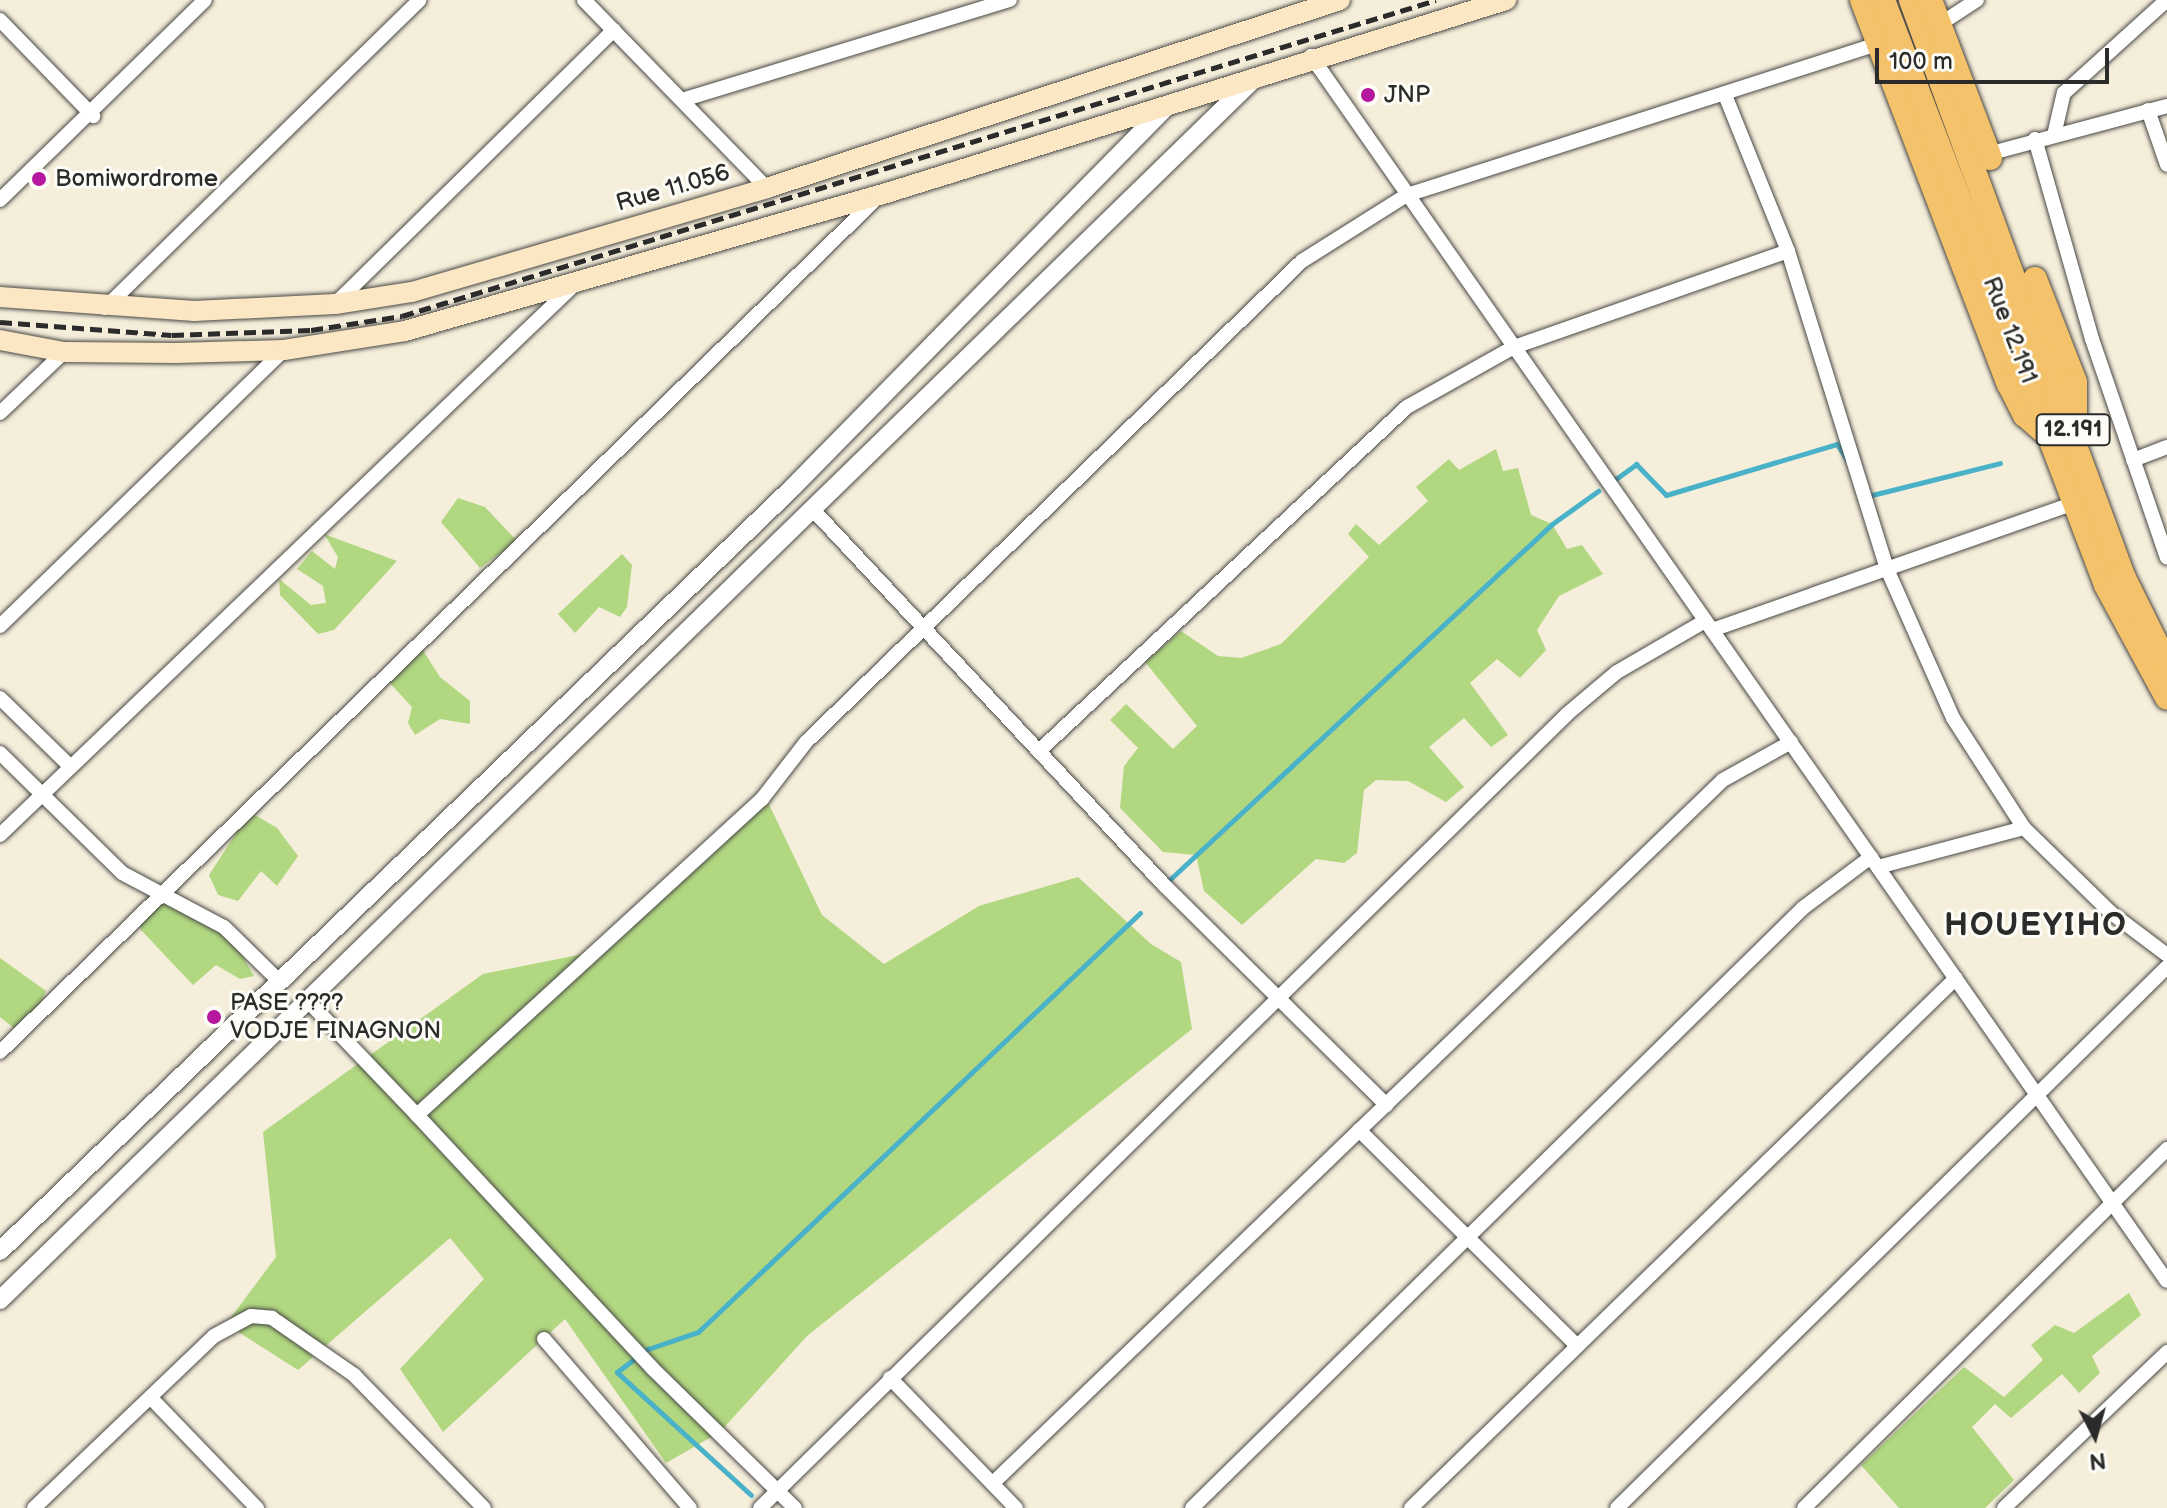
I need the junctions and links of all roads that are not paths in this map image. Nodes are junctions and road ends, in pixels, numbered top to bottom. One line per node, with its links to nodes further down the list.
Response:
1 (205, 0): 24 (street)
2 (419, 0): 37 (street)
3 (584, 0): 15 (street)
4 (1010, 0): 20 (street)
5 (1340, 0): 29 (main road, Rue 11.056)
6 (1506, 0): 17 (main road)
7 (1862, 0): 16 (main road)
8 (1883, 0): 43 (main road, Rue 12.191)
9 (1911, 0): 43 (main road, Rue 12.191 / 12.191)
10 (1930, 0): 14 (main road)
11 (1977, 0): 14 (street)
12 (2167, 0): 25 (street)
13 (0, 20): 24 (street)
14 (1940, 24): 27 (main road)
15 (614, 30): 20 (street); 36 (street)
16 (1877, 44): 19 (street); 43 (main road)
17 (1311, 56): 18 (main road); 31 (street)
18 (1257, 76): 21 (main road); 47 (street)
19 (1725, 95): 31 (street); 33 (street)
20 (682, 100): 29 (street)
21 (1168, 105): 30 (main road); 68 (street)
22 (2167, 106): 23 (street)
23 (2148, 110): 25 (street); 28 (street)
24 (93, 116): 32 (street)
25 (2055, 131): 26 (street)
26 (2035, 139): 27 (street); 45 (street)
27 (1988, 154): 43 (main road)
28 (2167, 165)
29 (767, 188): 36 (main road, Rue 11.056)
30 (880, 195): 34 (main road); 64 (street)
31 (1407, 195): 39 (street); 52 (street)
32 (0, 200)
33 (1788, 251): 39 (street); 49 (street)
34 (579, 280): 40 (main road); 59 (street)
35 (0, 297): 37 (main road, Rue 11.056)
36 (335, 304): 37 (main road, Rue 11.056)
37 (104, 309)
38 (0, 340): 41 (main road)
39 (1514, 347): 50 (street); 57 (street)
40 (284, 350): 41 (main road); 51 (street)
41 (64, 352): 42 (street)
42 (0, 413)
43 (2063, 436): 46 (main road, Rue 12.191); 53 (main road, Rue 12.191 / 12.191)
44 (2167, 447): 45 (street)
45 (2133, 460): 48 (street)
46 (2075, 503): 49 (street); 55 (main road, Rue 12.191)
47 (816, 513): 52 (street); 70 (street)
48 (2167, 558)
49 (1887, 569): 50 (street); 61 (street)
50 (1709, 625): 56 (street); 69 (street)
51 (0, 626)
52 (924, 628): 57 (street); 74 (street)
53 (2167, 665)
54 (0, 698): 59 (street)
55 (2167, 698)
56 (1791, 742): 63 (street); 73 (street)
57 (1039, 751): 69 (street)
58 (0, 753): 60 (street)
59 (69, 765): 60 (street)
60 (40, 795): 62 (street); 64 (street)
61 (2024, 828): 63 (street); 65 (street)
62 (0, 835)
63 (1875, 862): 67 (street); 78 (street)
64 (160, 896): 68 (street); 71 (street)
65 (2167, 955)
66 (2167, 967): 72 (street)
67 (1956, 978): 72 (street); 83 (street)
68 (277, 979): 79 (street)
69 (1276, 996): 73 (street); 85 (street)
70 (307, 1000): 74 (street); 81 (street)
71 (0, 1052)
72 (2038, 1096): 77 (street); 98 (street)
73 (1386, 1105): 75 (street)
74 (417, 1115): 88 (street)
75 (1359, 1130): 78 (street); 87 (street)
76 (2167, 1149): 77 (street)
77 (2111, 1205): 80 (street); 99 (street)
78 (1468, 1242): 83 (street); 96 (street)
79 (0, 1251)
80 (2167, 1281)
81 (0, 1300)
82 (544, 1339): 92 (street)
83 (1577, 1346): 97 (street)
84 (2167, 1352): 100 (street)
85 (890, 1378): 87 (street); 88 (street)
86 (151, 1398): 89 (street); 90 (street); 91 (street)
87 (993, 1483): 95 (street)
88 (779, 1492): 93 (street); 94 (street)
89 (34, 1508)
90 (257, 1508)
91 (484, 1508)
92 (690, 1508)
93 (760, 1508)
94 (795, 1508)
95 (1016, 1508)
96 (1192, 1508)
97 (1411, 1508)
98 (1617, 1508)
99 (1804, 1508)
100 (2004, 1508)

